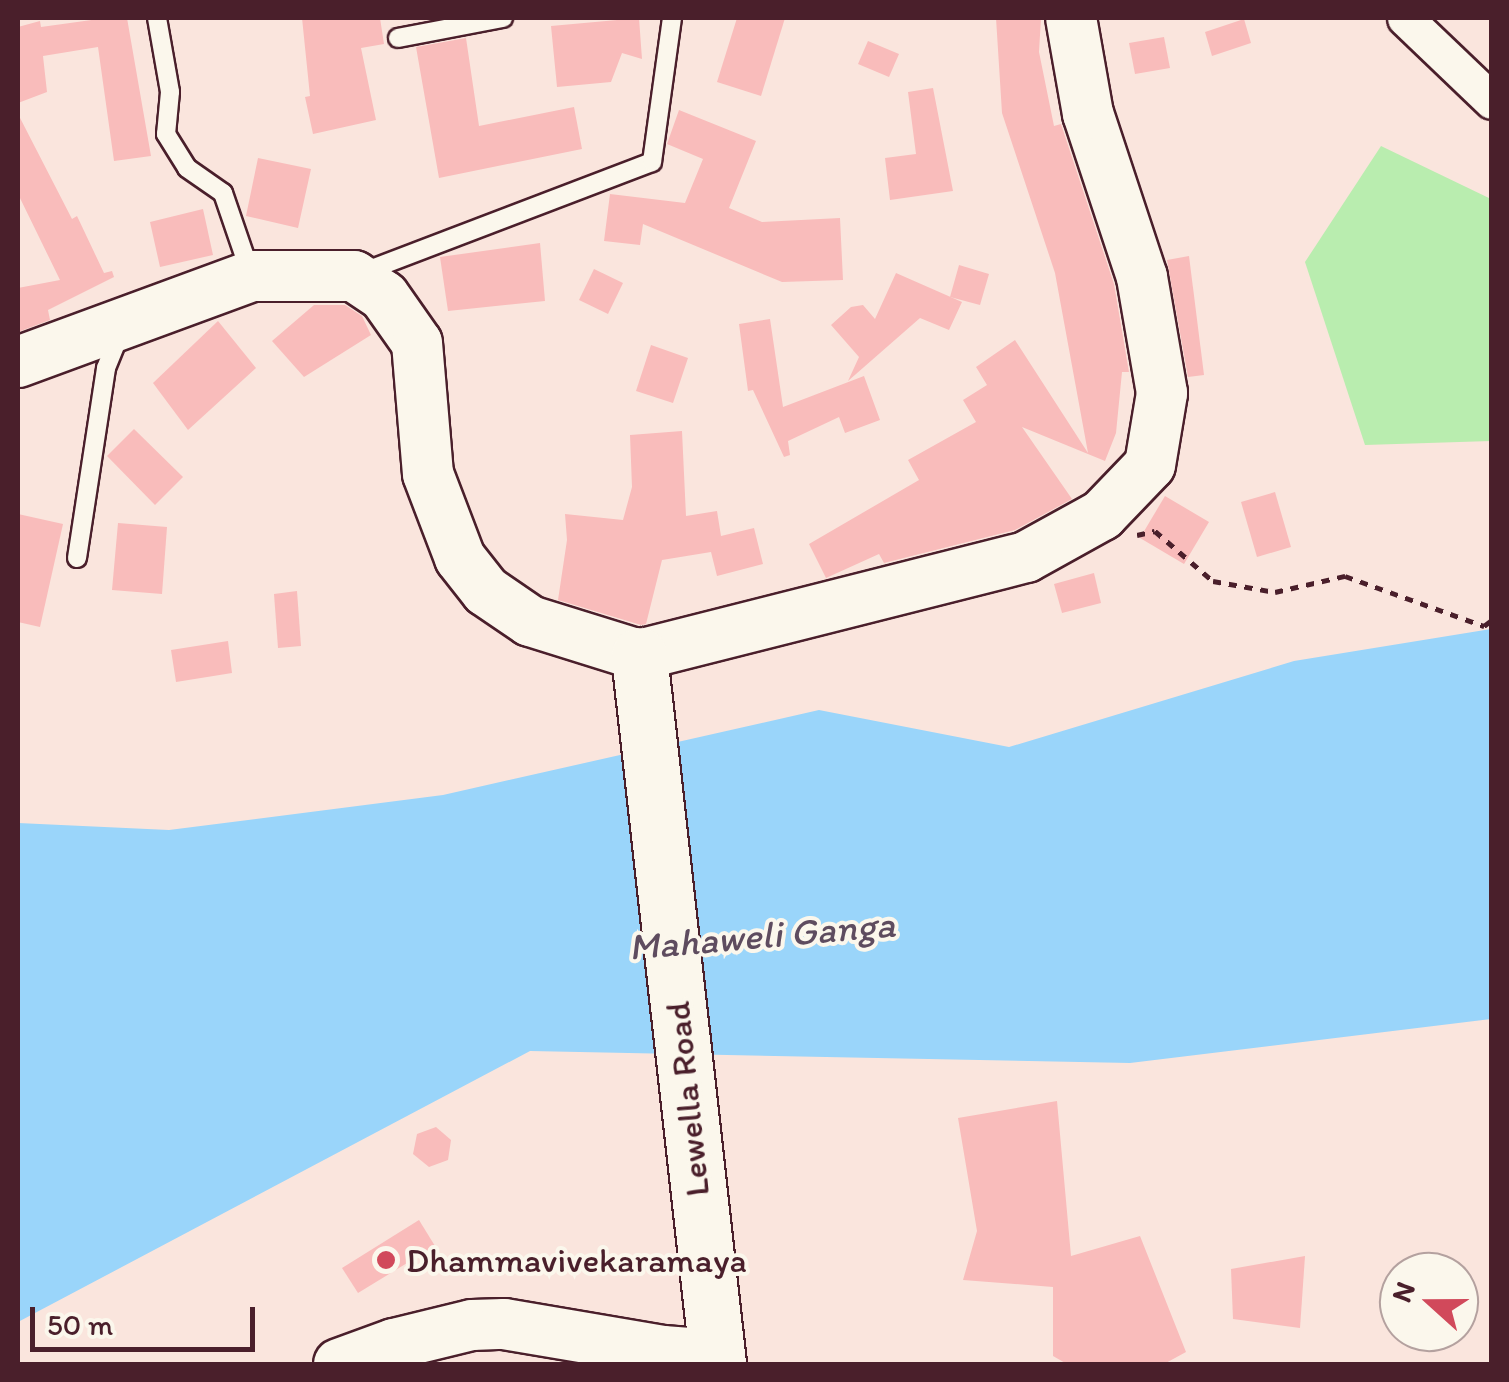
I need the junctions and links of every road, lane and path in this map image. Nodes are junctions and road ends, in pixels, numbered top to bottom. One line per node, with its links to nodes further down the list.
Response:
1 (157, 18): 8 (lane)
2 (503, 18): 6 (lane)
3 (672, 18): 9 (lane)
4 (1072, 18): 15 (street)
5 (1405, 18): 7 (street)
6 (398, 38)
7 (1492, 101)
8 (252, 276): 9 (street); 10 (street)
9 (354, 276): 15 (street)
10 (126, 320): 11 (street); 13 (lane)
11 (18, 362)
12 (1118, 538): 14 (path)
13 (77, 558)
14 (1492, 620)
15 (642, 676): 16 (main road, Lewella Road)
16 (716, 1360): 17 (street)
17 (339, 1364)

